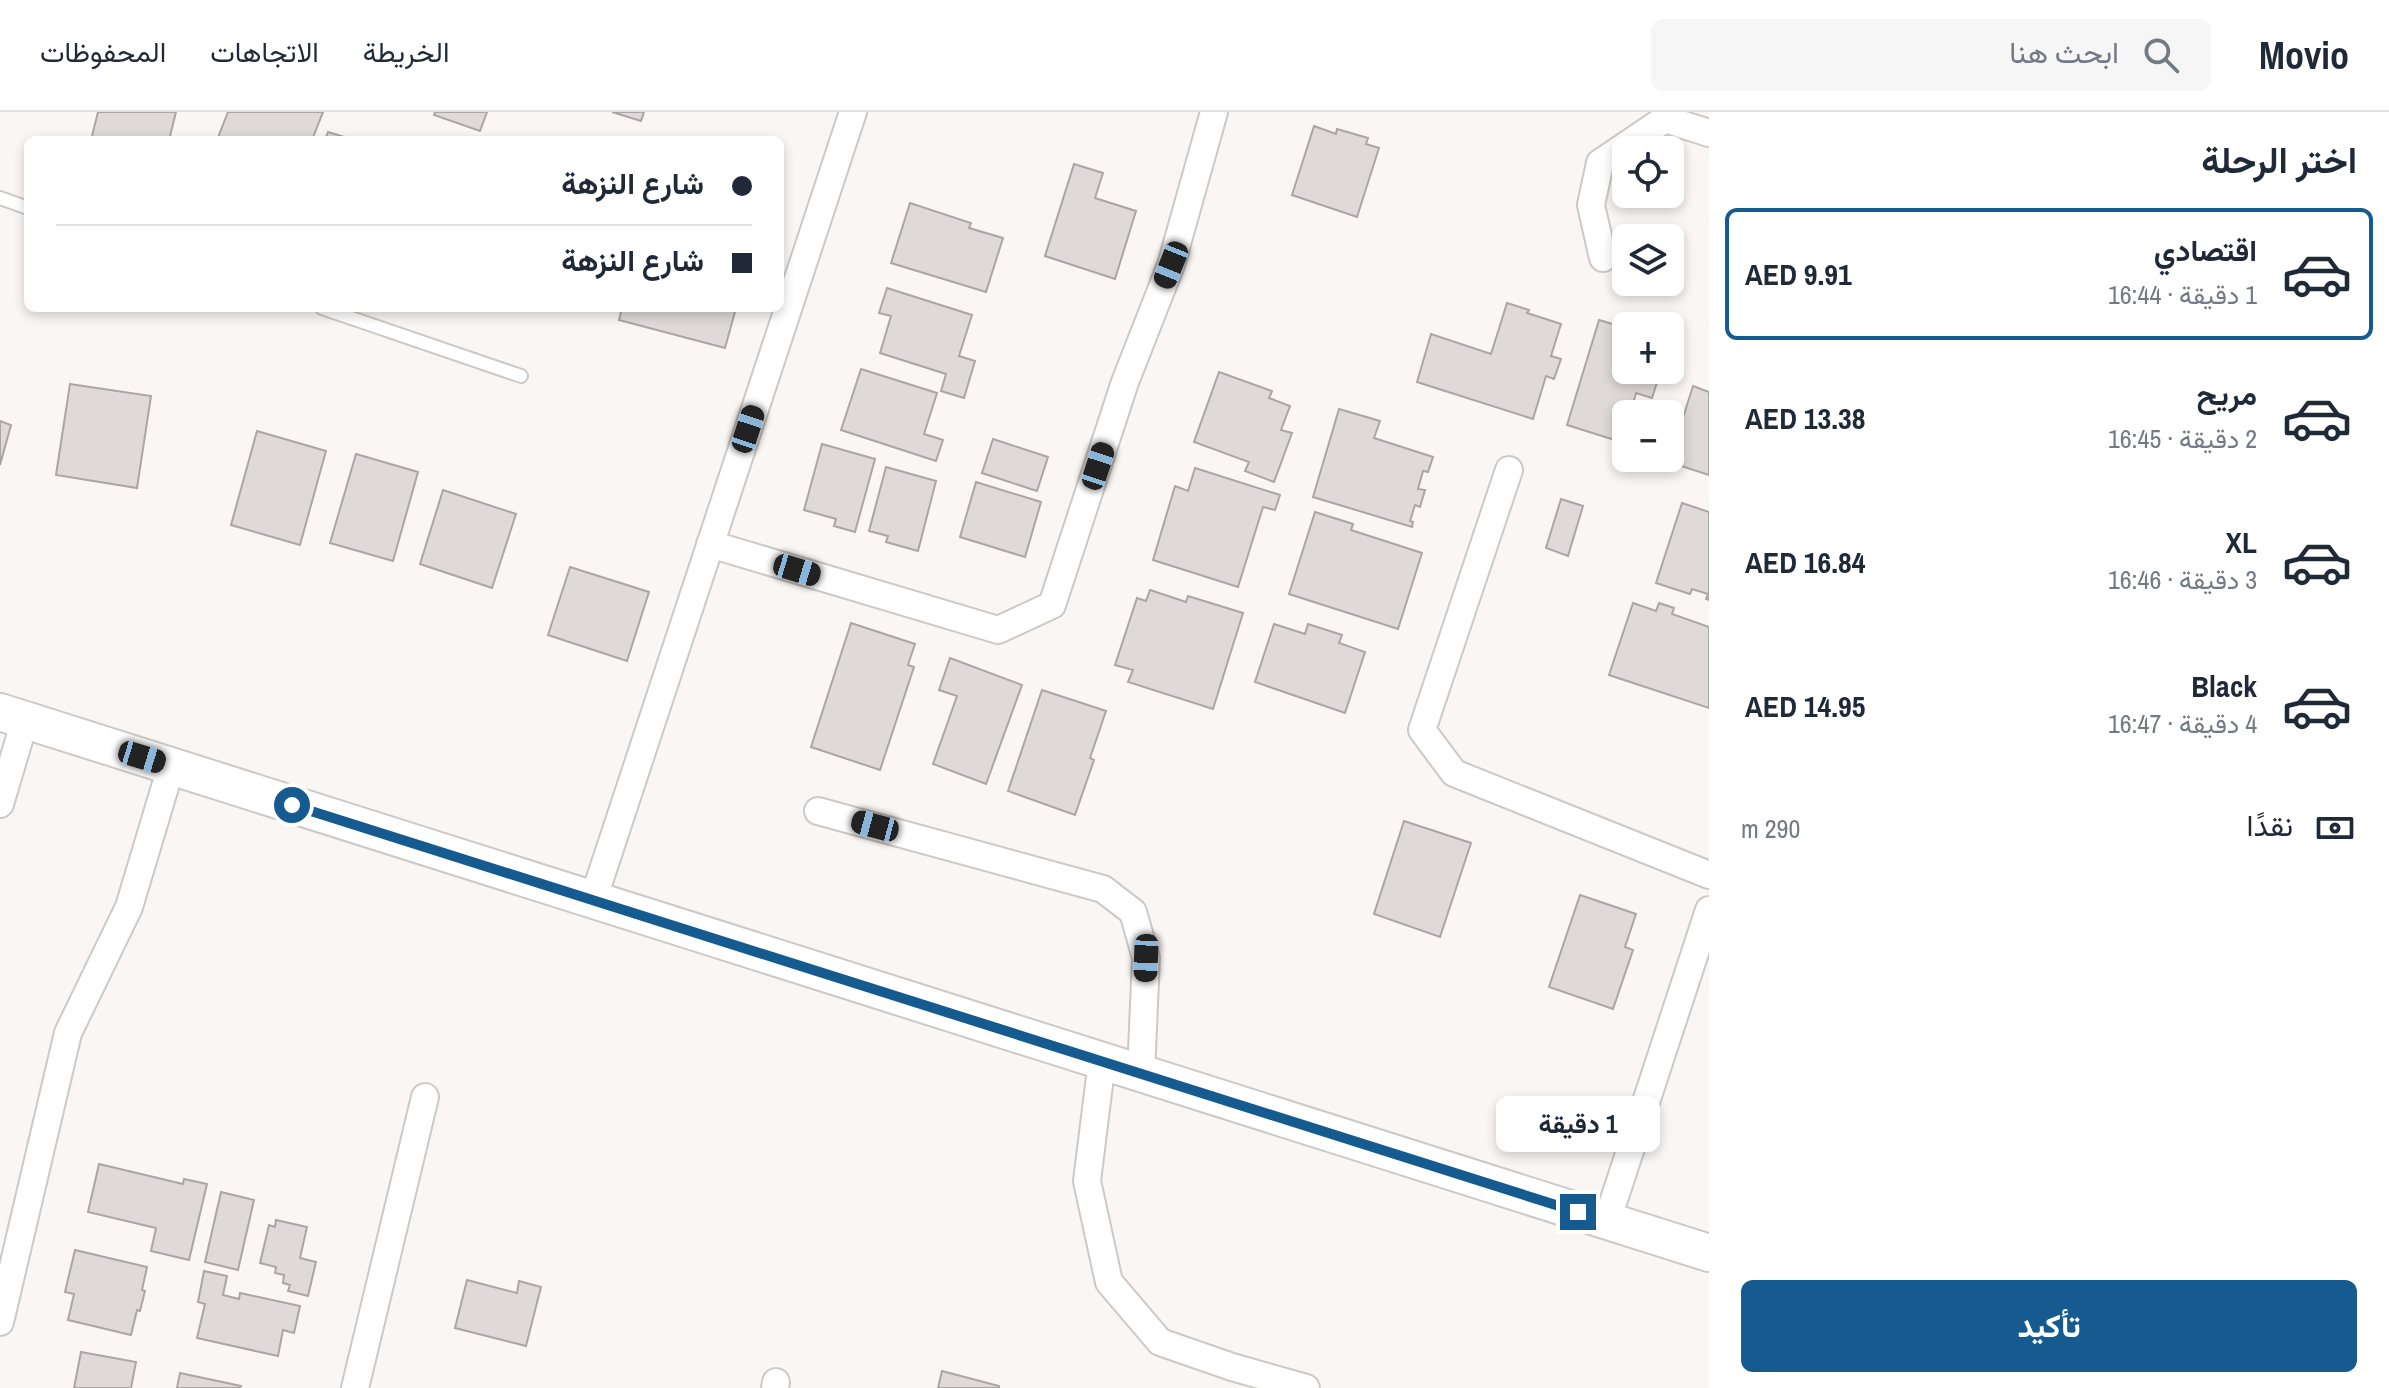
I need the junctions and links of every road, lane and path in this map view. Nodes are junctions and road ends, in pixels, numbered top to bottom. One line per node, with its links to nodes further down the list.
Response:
1 (853, 112): 10 (street)
2 (1213, 112): 10 (street)
3 (1709, 133): 6 (street)
4 (0, 198): 5 (lane)
5 (24, 207)
6 (1603, 258)
7 (334, 312): 8 (lane)
8 (521, 376)
9 (1509, 470): 15 (street)
10 (710, 544): 16 (street)
11 (12, 716): 12 (main road); 13 (street)
12 (171, 767): 16 (main road); 23 (street)
13 (0, 804)
14 (818, 811): 19 (street)
15 (1709, 875)
16 (593, 900): 18 (main road)
17 (1709, 910): 21 (street)
18 (1102, 1061): 19 (main road); 24 (street)
19 (1141, 1074): 21 (main road)
20 (425, 1097): 25 (street)
21 (1607, 1221): 22 (main road)
22 (1709, 1253)
23 (0, 1322)
24 (1229, 1378): 26 (street)
25 (355, 1388)
26 (1306, 1388)

